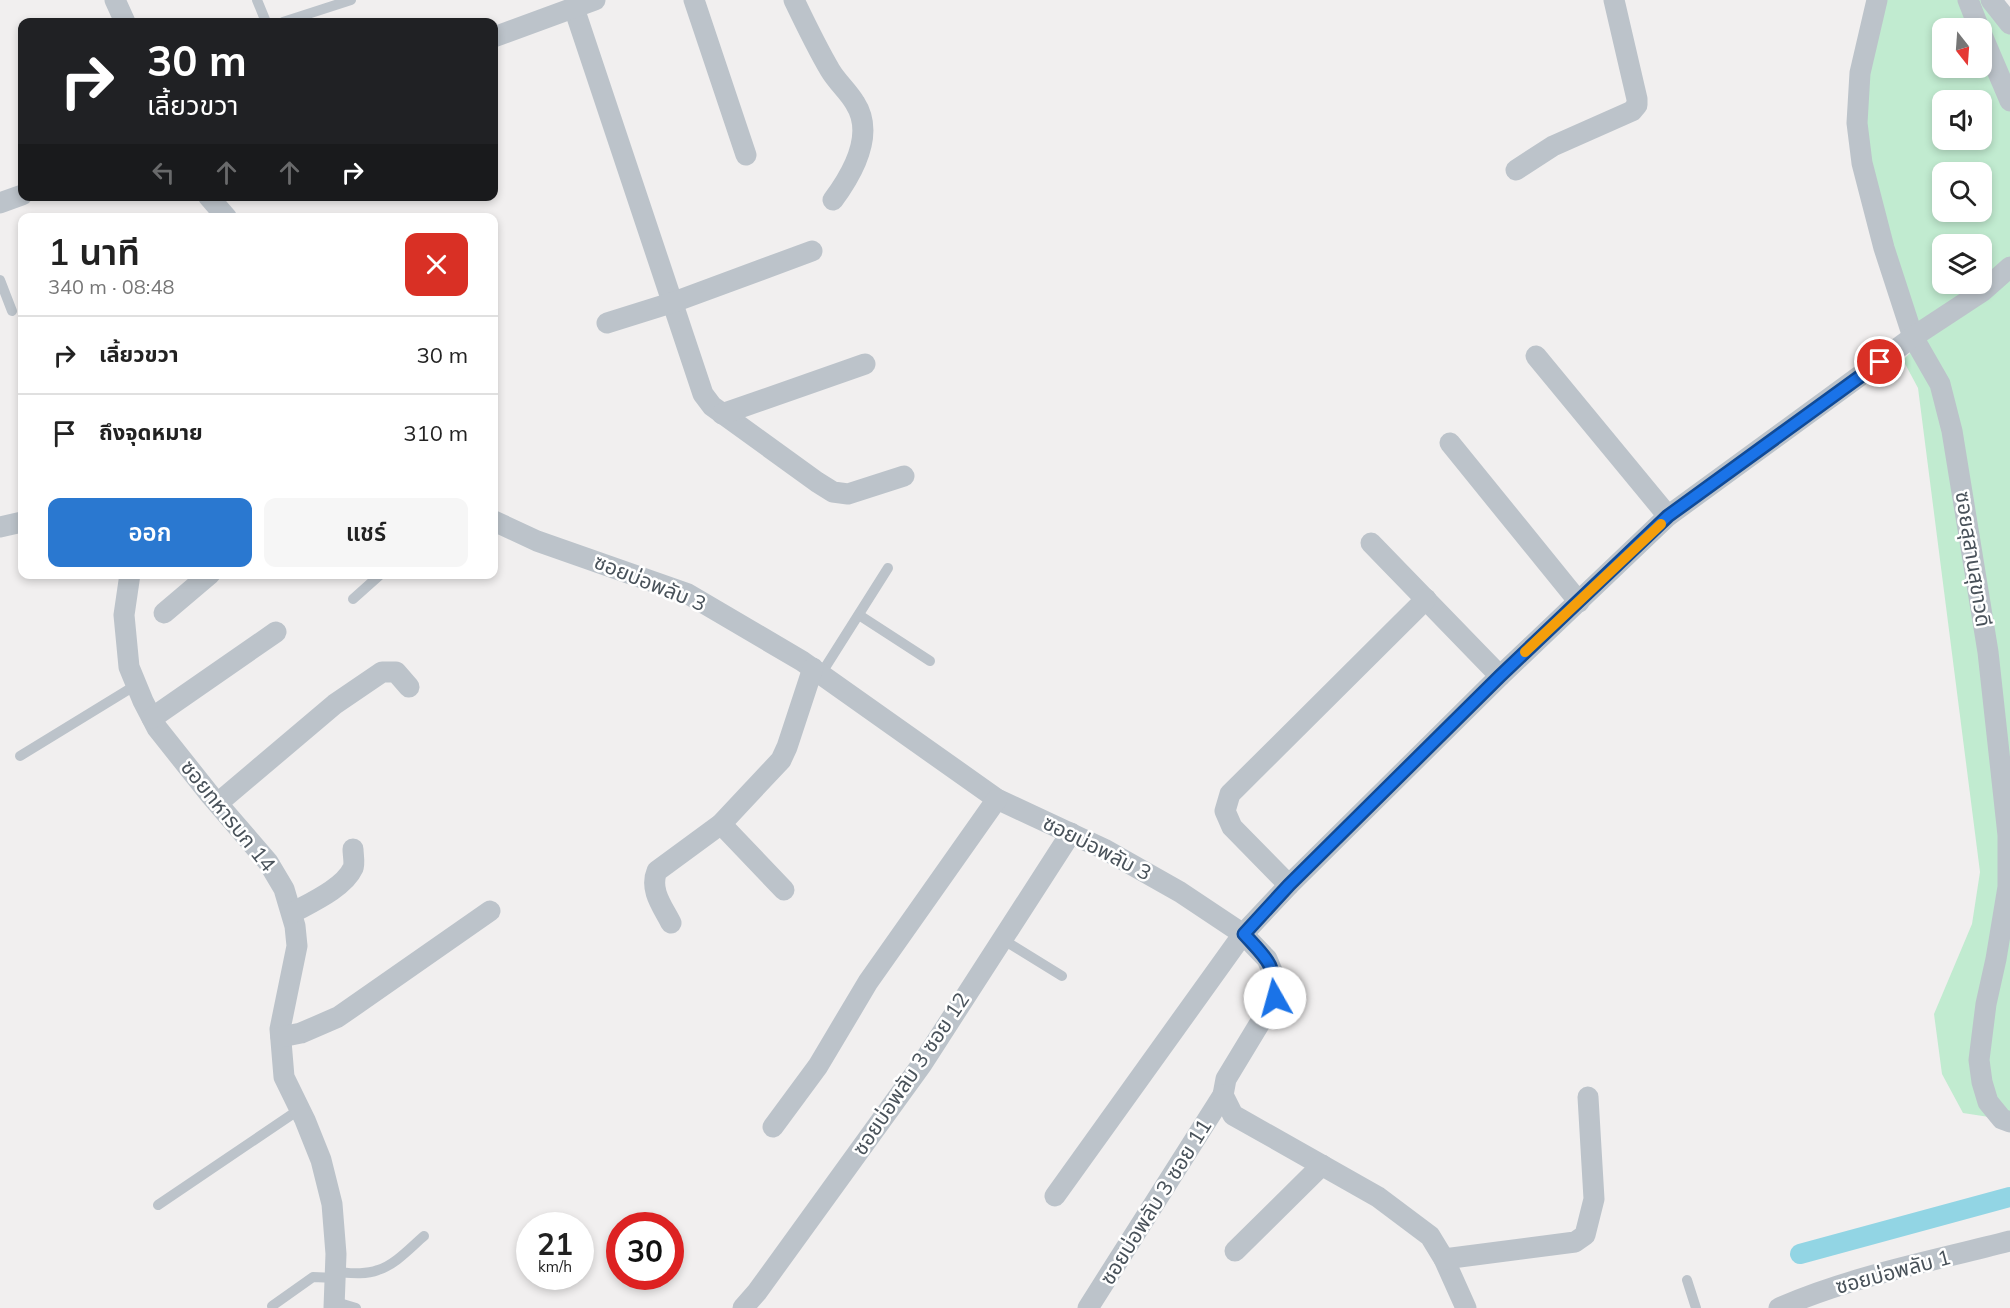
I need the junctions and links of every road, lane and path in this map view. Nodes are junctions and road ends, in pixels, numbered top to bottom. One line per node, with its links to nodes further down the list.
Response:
1 (115, 0): 12 (street)
2 (257, 0): 13 (lane)
3 (351, 0): 14 (lane)
4 (595, 0): 11 (street)
5 (694, 0): 20 (street)
6 (794, 0): 22 (street)
7 (1614, 0): 21 (street)
8 (1878, 0): 31 (street, ซอยสุสานสุขาวดี)
9 (1968, 0): 15 (street)
10 (1991, 0): 16 (street)
11 (574, 8): 17 (street); 28 (street)
12 (123, 18)
13 (264, 18)
14 (295, 18)
15 (1975, 18)
16 (2010, 24)
17 (498, 36)
18 (1992, 58): 19 (street)
19 (2010, 100)
20 (746, 155)
21 (1516, 170)
22 (833, 200)
23 (212, 201): 24 (street)
24 (223, 213)
25 (812, 251): 28 (street)
26 (2010, 267): 31 (street)
27 (0, 280): 29 (lane)
28 (674, 302): 30 (street); 34 (street)
29 (12, 311)
30 (607, 323)
31 (1913, 337): 37 (street); 76 (street, ซอยสุสานสุขาวดี)
32 (1536, 356): 37 (street)
33 (865, 364): 34 (street)
34 (722, 414): 36 (street)
35 (1450, 443): 48 (street)
36 (904, 476)
37 (1668, 516): 48 (street)
38 (18, 523): 40 (street)
39 (498, 523): 53 (street, ซอยบ่อพลับ 3)
40 (0, 527)
41 (1371, 543): 47 (street)
42 (888, 568): 50 (lane)
43 (129, 579): 55 (street, ซอยทหารบก 14)
44 (197, 579): 49 (street)
45 (375, 579): 46 (lane)
46 (353, 599)
47 (1426, 599): 54 (street); 64 (street)
48 (1579, 602): 54 (street)
49 (165, 613)
50 (859, 615): 52 (lane); 53 (lane)
51 (276, 632): 57 (street)
52 (930, 661)
53 (817, 671): 59 (street, ซอยบ่อพลับ 3); 61 (street)
54 (1500, 676): 64 (street)
55 (136, 685): 57 (street, ซอยทหารบก 14); 58 (lane)
56 (409, 687): 60 (street)
57 (152, 718): 60 (street, ซอยทหารบก 14)
58 (20, 756)
59 (997, 799): 62 (street, ซอยบ่อพลับ 3); 77 (street)
60 (218, 803): 67 (street, ซอยทหารบก 14)
61 (721, 824): 65 (street); 68 (street)
62 (1071, 833): 69 (street, ซอยบ่อพลับ 3); 70 (street, ซอยบ่อพลับ 3 ซอย 12)
63 (353, 849): 67 (street)
64 (1289, 885): 69 (street)
65 (784, 891)
66 (490, 911): 72 (street)
67 (292, 913): 72 (street, ซอยทหารบก 14)
68 (671, 923)
69 (1244, 934): 73 (street, ซอยบ่อพลับ 3); 79 (street)
70 (1002, 939): 71 (lane); 91 (street, ซอยบ่อพลับ 3 ซอย 12)
71 (1062, 976)
72 (281, 1037): 75 (street, ซอยทหารบก 14)
73 (1223, 1095): 78 (street); 92 (street, ซอยบ่อพลับ 3 ซอย 11)
74 (1588, 1097): 84 (street)
75 (300, 1109): 80 (lane); 85 (street, ซอยทหารบก 14)
76 (2010, 1122)
77 (773, 1126)
78 (1322, 1165): 83 (street); 84 (street)
79 (1055, 1196)
80 (158, 1205)
81 (424, 1236): 85 (lane)
82 (2010, 1241): 87 (street, ซอยบ่อพลับ 1)
83 (1235, 1251)
84 (1444, 1259): 93 (street)
85 (336, 1275): 88 (street, ซอยทหารบก 14); 89 (lane)
86 (1687, 1280): 94 (lane)
87 (1807, 1302): 95 (street, ซอยบ่อพลับ 1)
88 (335, 1305): 90 (lane)
89 (272, 1306)
90 (356, 1308)
91 (742, 1308)
92 (1088, 1308)
93 (1466, 1308)
94 (1696, 1308)
95 (1779, 1308)

